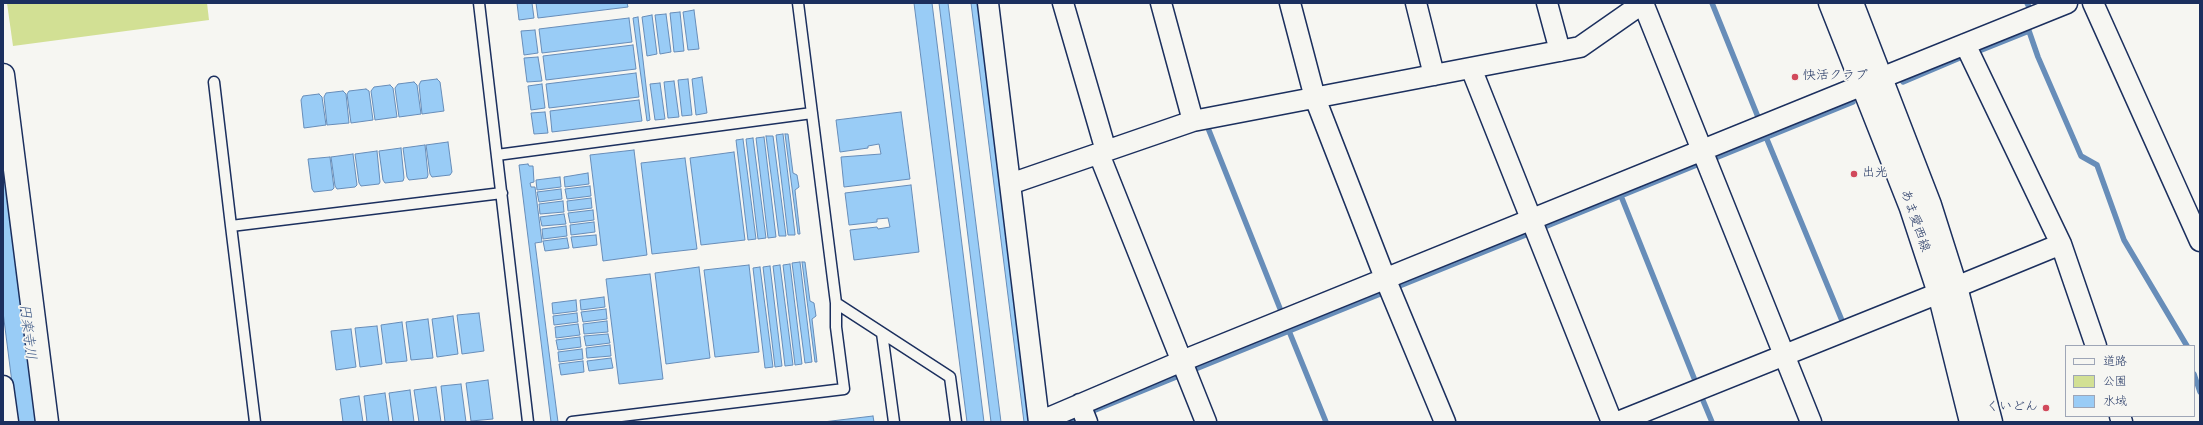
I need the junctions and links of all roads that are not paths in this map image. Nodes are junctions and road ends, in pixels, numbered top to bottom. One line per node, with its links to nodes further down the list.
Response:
1 (480, 3): 25 (lane)
2 (798, 3): 21 (lane)
3 (988, 3): 26 (street)
4 (1063, 3): 24 (street)
5 (1161, 3): 22 (street)
6 (1290, 3): 20 (street)
7 (1416, 3): 17 (street)
8 (1547, 3): 14 (street)
9 (1830, 3): 18 (main road, あま愛西線)
10 (1852, 3): 18 (main road, あま愛西線)
11 (2067, 3): 13 (street)
12 (2093, 3): 30 (street)
13 (1965, 44): 18 (street); 31 (street)
14 (1560, 51): 15 (street); 23 (street)
15 (1471, 68): 17 (street); 28 (street)
16 (3, 75): 42 (main road)
17 (1434, 75): 20 (street)
18 (1872, 81): 23 (street); 33 (main road, あま愛西線)
19 (214, 82): 29 (lane)
20 (1315, 98): 22 (street); 32 (street)
21 (812, 113): 25 (lane); 34 (lane)
22 (1193, 122): 24 (street)
23 (1700, 150): 28 (street); 37 (street)
24 (1102, 152): 26 (street); 38 (street)
25 (497, 155): 27 (lane)
26 (1010, 184): 48 (street)
27 (502, 193): 29 (lane); 44 (lane)
28 (1530, 220): 32 (street); 51 (street)
29 (231, 226): 43 (lane)
30 (2200, 241)
31 (2061, 244): 33 (street); 36 (street)
32 (1385, 278): 38 (street); 50 (street)
33 (1948, 290): 37 (street); 54 (main road, あま愛西線); 55 (main road, あま愛西線)
34 (836, 303): 35 (lane); 45 (lane)
35 (882, 333): 46 (lane); 47 (lane)
36 (2096, 345)
37 (1783, 355): 52 (street); 53 (street)
38 (1182, 361): 40 (street); 49 (street)
39 (3, 386): 41 (street)
40 (1084, 413): 48 (street)
41 (8, 422)
42 (47, 422)
43 (255, 422)
44 (528, 422)
45 (572, 422)
46 (894, 422)
47 (956, 422)
48 (1039, 422)
49 (1206, 422)
50 (1445, 422)
51 (1612, 422)
52 (1618, 422)
53 (1811, 422)
54 (1971, 422)
55 (1991, 422)

